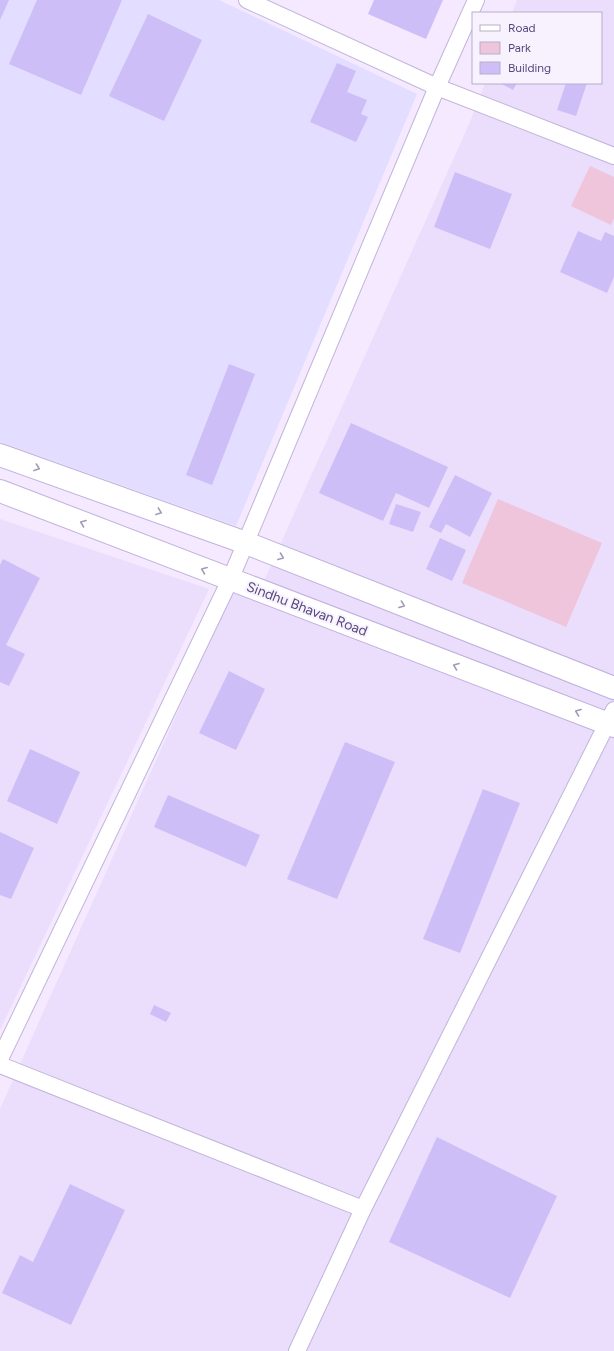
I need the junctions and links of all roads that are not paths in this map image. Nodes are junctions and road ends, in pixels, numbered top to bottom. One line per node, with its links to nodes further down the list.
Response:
1 (247, 0): 3 (street)
2 (476, 0): 3 (street)
3 (437, 86): 4 (street); 7 (street)
4 (614, 156)
5 (0, 455): 7 (main road, one-way to 7)
6 (0, 491): 8 (main road, Sindhu Bhavan Road, one-way to 6)
7 (246, 543): 8 (street); 9 (main road, one-way to 9)
8 (230, 580): 10 (main road, Sindhu Bhavan Road, one-way to 8); 11 (street)
9 (614, 688)
10 (612, 720): 13 (street)
11 (0, 1059)
12 (0, 1065): 13 (street)
13 (364, 1209): 14 (street)
14 (297, 1351)

